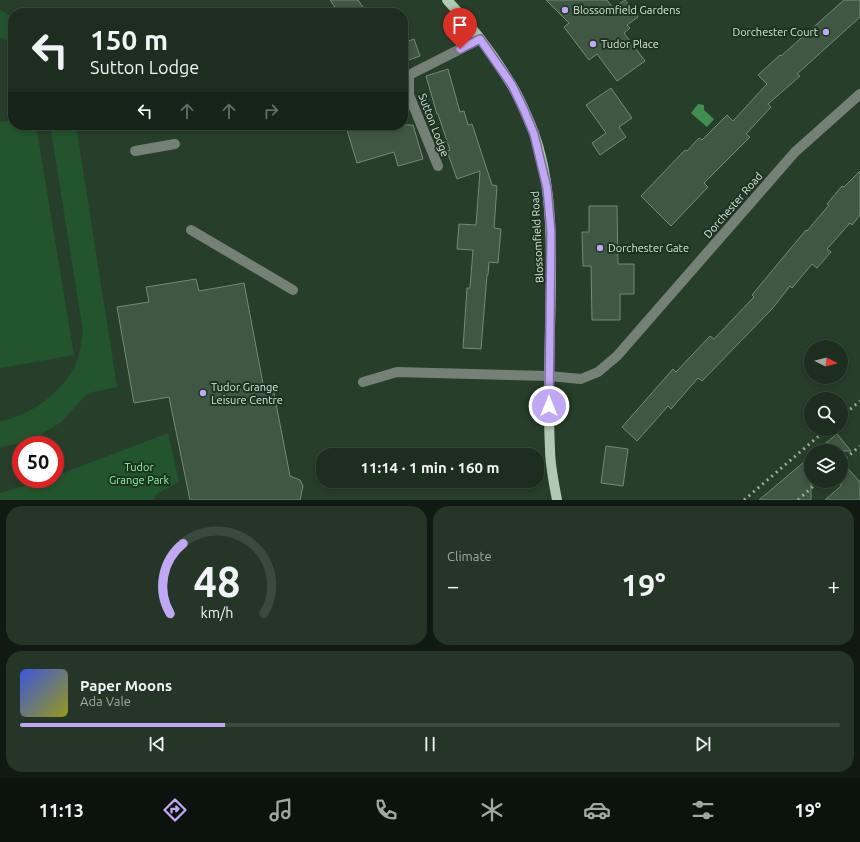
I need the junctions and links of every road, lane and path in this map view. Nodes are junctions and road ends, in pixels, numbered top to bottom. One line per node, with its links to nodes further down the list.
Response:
1 (451, 1): 2 (main road, Blossomfield Road)
2 (480, 39): 6 (street, Sutton Lodge); 9 (main road, Blossomfield Road)
3 (860, 94): 9 (street, Dorchester Road)
4 (175, 144): 5 (street)
5 (135, 151)
6 (438, 166)
7 (191, 230): 8 (street)
8 (293, 290)
9 (549, 376): 10 (street, Dorchester Road); 11 (main road, Blossomfield Road)
10 (363, 382)
11 (557, 500)

